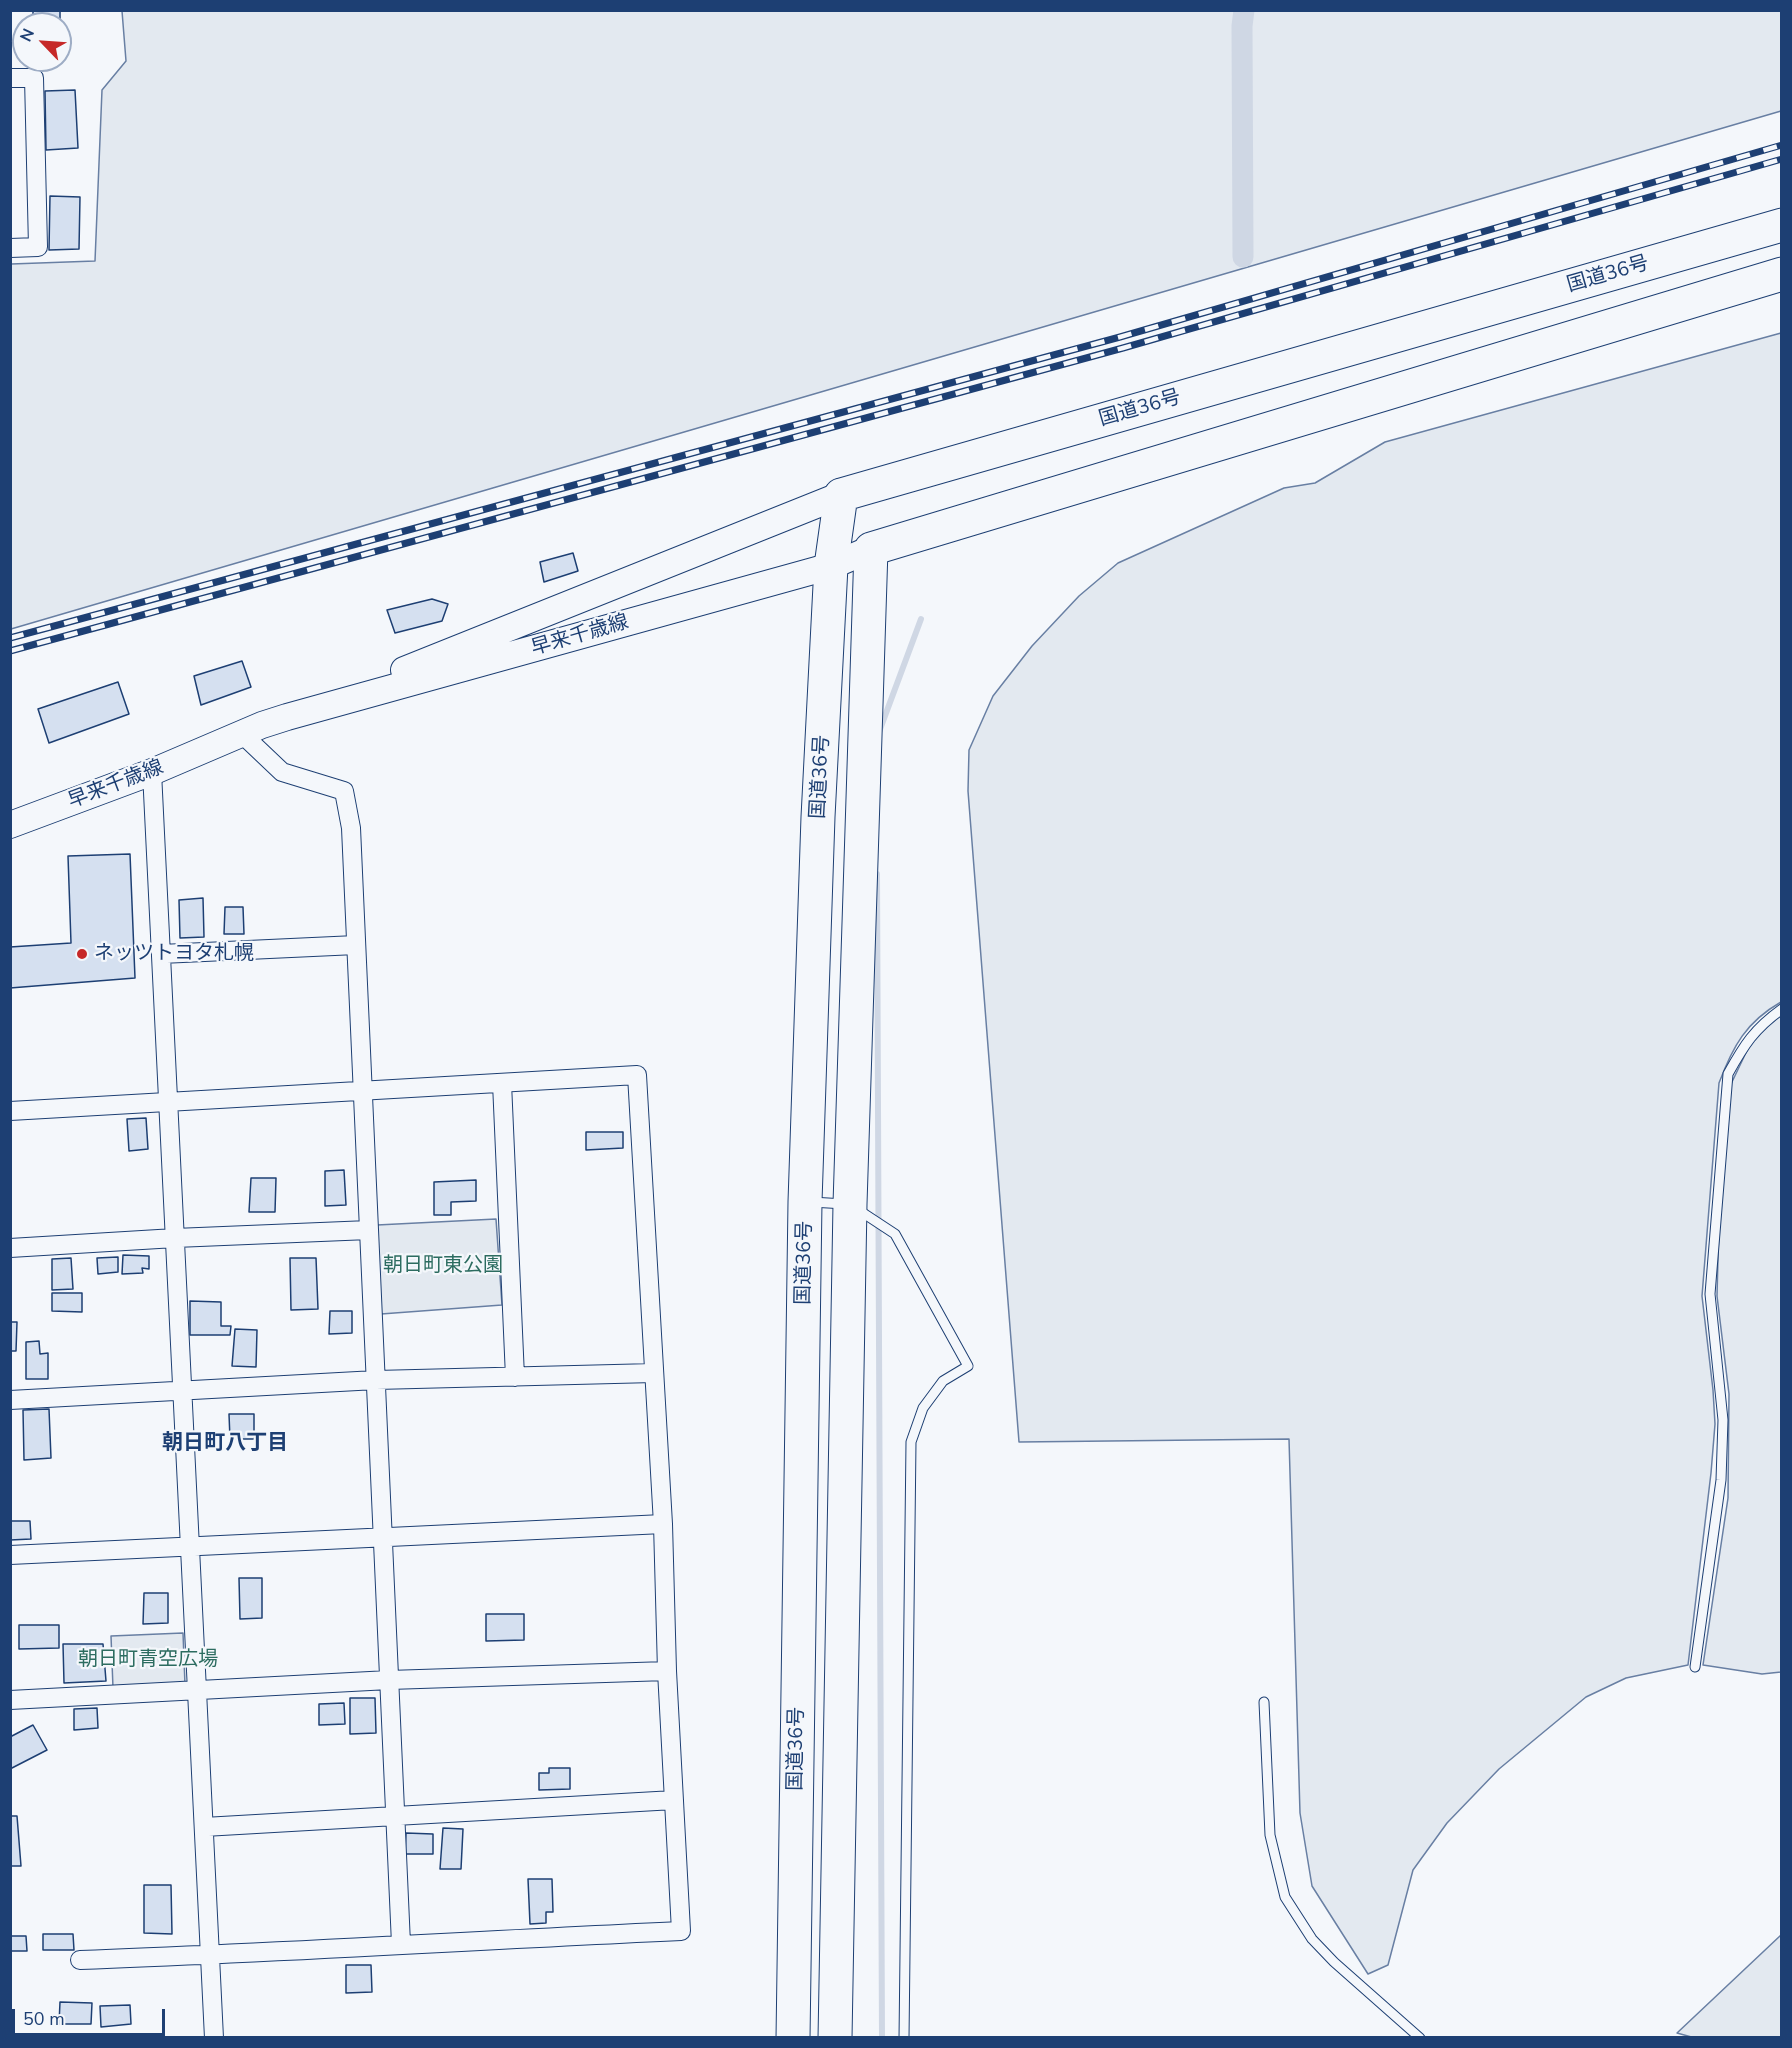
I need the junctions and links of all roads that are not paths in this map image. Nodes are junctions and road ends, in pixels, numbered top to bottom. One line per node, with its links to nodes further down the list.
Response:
1 (10, 78): 3 (street)
2 (1782, 225): 5 (highway, 国道36号)
3 (10, 248)
4 (1782, 274): 6 (highway)
5 (841, 495): 6 (highway); 7 (highway, 国道36号); 8 (main road, 早来千歳線)
6 (871, 549): 7 (main road, 早来千歳線); 20 (highway)
7 (831, 566): 8 (main road, 早来千歳線); 19 (highway, 国道36号)
8 (287, 717): 9 (main road, 早来千歳線)
9 (242, 734): 10 (main road, 早来千歳線); 12 (street)
10 (152, 772): 11 (main road, 早来千歳線); 13 (street)
11 (10, 825)
12 (356, 945): 13 (street); 16 (street)
13 (161, 954): 17 (street)
14 (1782, 1009): 33 (lane)
15 (502, 1083): 16 (street); 24 (street); 25 (street)
16 (363, 1092): 17 (street); 21 (street)
17 (168, 1102): 18 (street); 22 (street)
18 (10, 1111)
19 (805, 1202): 20 (lane); 46 (highway, 国道36号)
20 (850, 1204): 47 (highway); 48 (lane)
21 (369, 1230): 22 (street); 26 (street)
22 (175, 1238): 23 (street); 27 (street)
23 (10, 1248)
24 (654, 1373): 25 (street); 29 (street)
25 (515, 1377): 26 (street)
26 (375, 1380): 27 (street); 30 (street)
27 (182, 1390): 28 (street); 31 (street)
28 (10, 1400)
29 (663, 1524): 30 (street); 34 (street)
30 (383, 1538): 31 (street); 35 (street)
31 (190, 1547): 32 (street); 36 (street)
32 (10, 1555)
33 (1695, 1667)
34 (667, 1671): 35 (street); 39 (street)
35 (389, 1680): 36 (street); 40 (street)
36 (197, 1689): 37 (street); 41 (street)
37 (10, 1700)
38 (1264, 1702): 49 (lane)
39 (674, 1800): 40 (street); 42 (street)
40 (395, 1816): 41 (street); 42 (street)
41 (204, 1827): 43 (street)
42 (401, 1944): 43 (street)
43 (210, 1956): 44 (street); 45 (street)
44 (80, 1960)
45 (214, 2037)
46 (793, 2037)
47 (835, 2037)
48 (904, 2037)
49 (1420, 2037)

